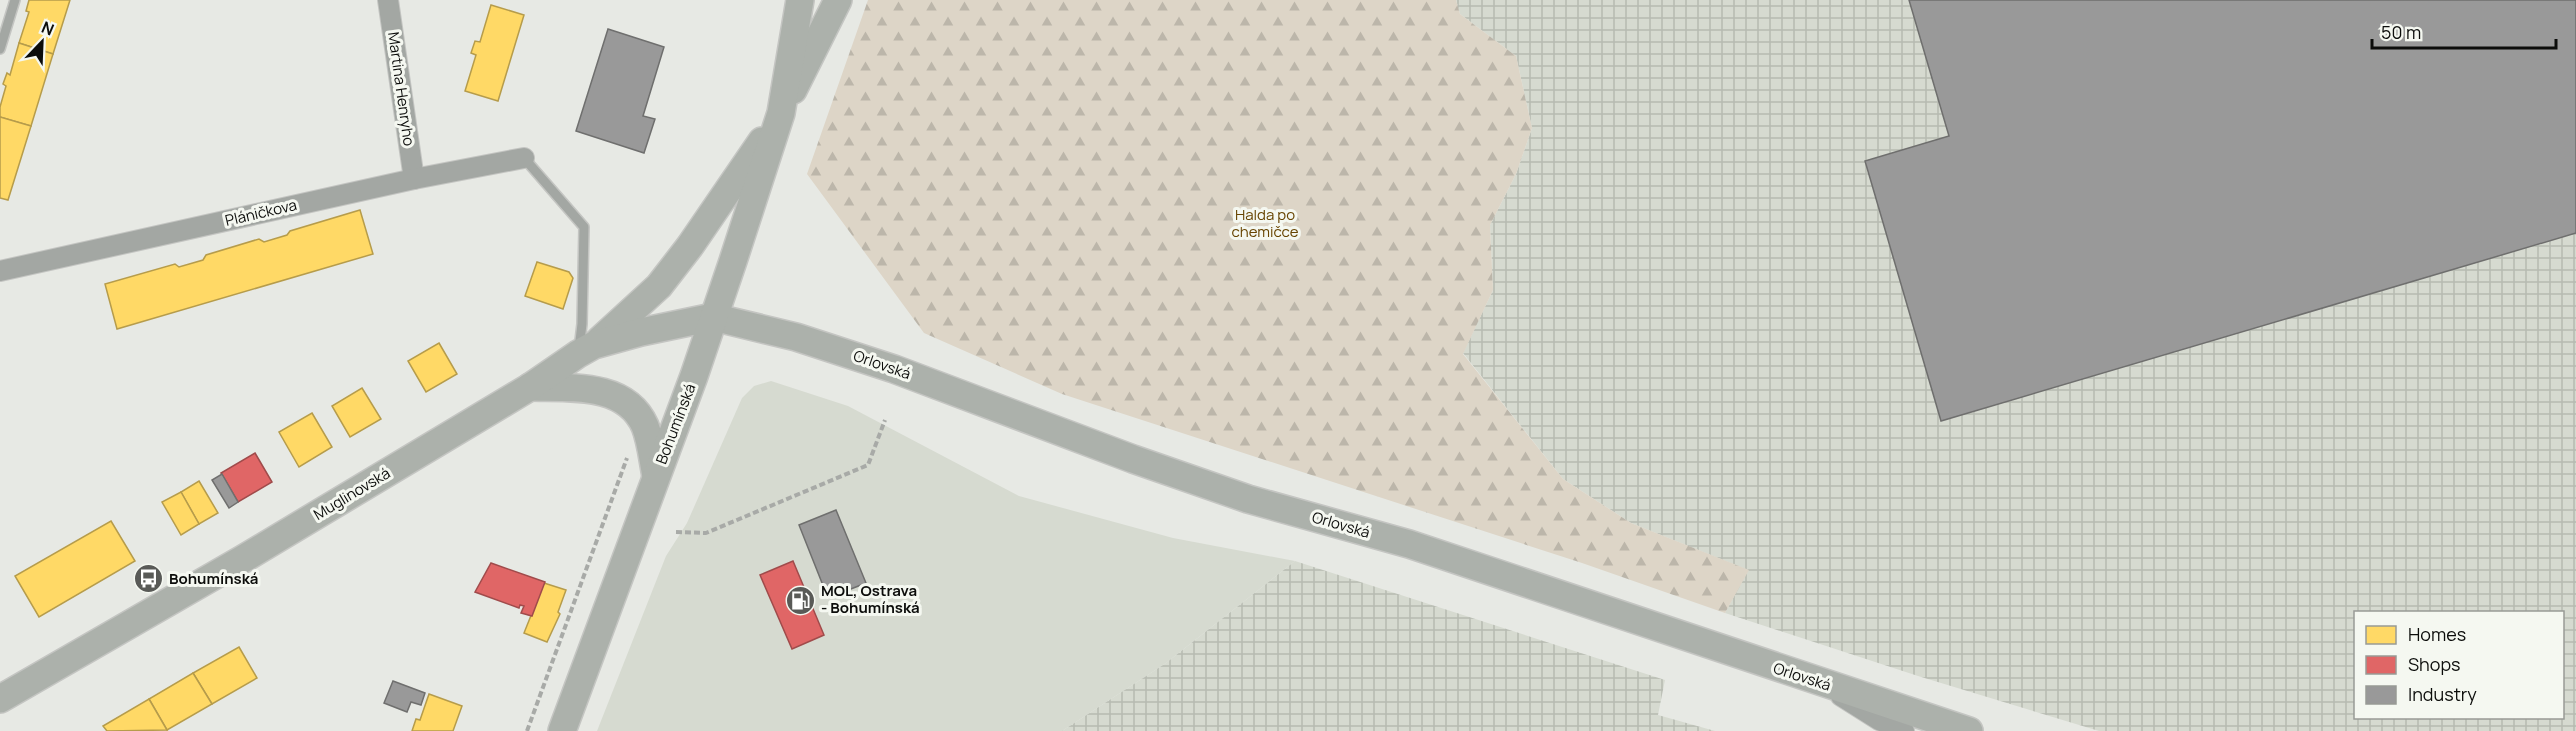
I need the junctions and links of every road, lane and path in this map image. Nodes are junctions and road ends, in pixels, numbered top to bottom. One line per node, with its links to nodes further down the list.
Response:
1 (15, 0): 5 (lane)
2 (388, 0): 8 (street, Martina Henryho)
3 (800, 0): 6 (main road, Bohumínská)
4 (838, 0): 6 (main road, Bohumínská)
5 (0, 49)
6 (781, 113): 10 (main road, Bohumínská); 11 (main road)
7 (524, 158): 8 (street, Pláničkova); 11 (lane)
8 (414, 179): 9 (street, Pláničkova)
9 (0, 271)
10 (713, 317): 11 (main road, Muglinovská); 15 (main road, Bohumínská); 17 (main road, Orlovská)
11 (586, 349): 12 (main road, Muglinovská)
12 (530, 387): 15 (main road); 18 (main road, Muglinovská)
13 (885, 420): 16 (path)
14 (628, 454): 19 (path)
15 (656, 476): 20 (main road, Bohumínská)
16 (676, 532)
17 (1821, 683): 21 (street); 22 (main road, Orlovská)
18 (0, 699)
19 (527, 731)
20 (562, 731)
21 (1904, 731)
22 (1970, 731)

